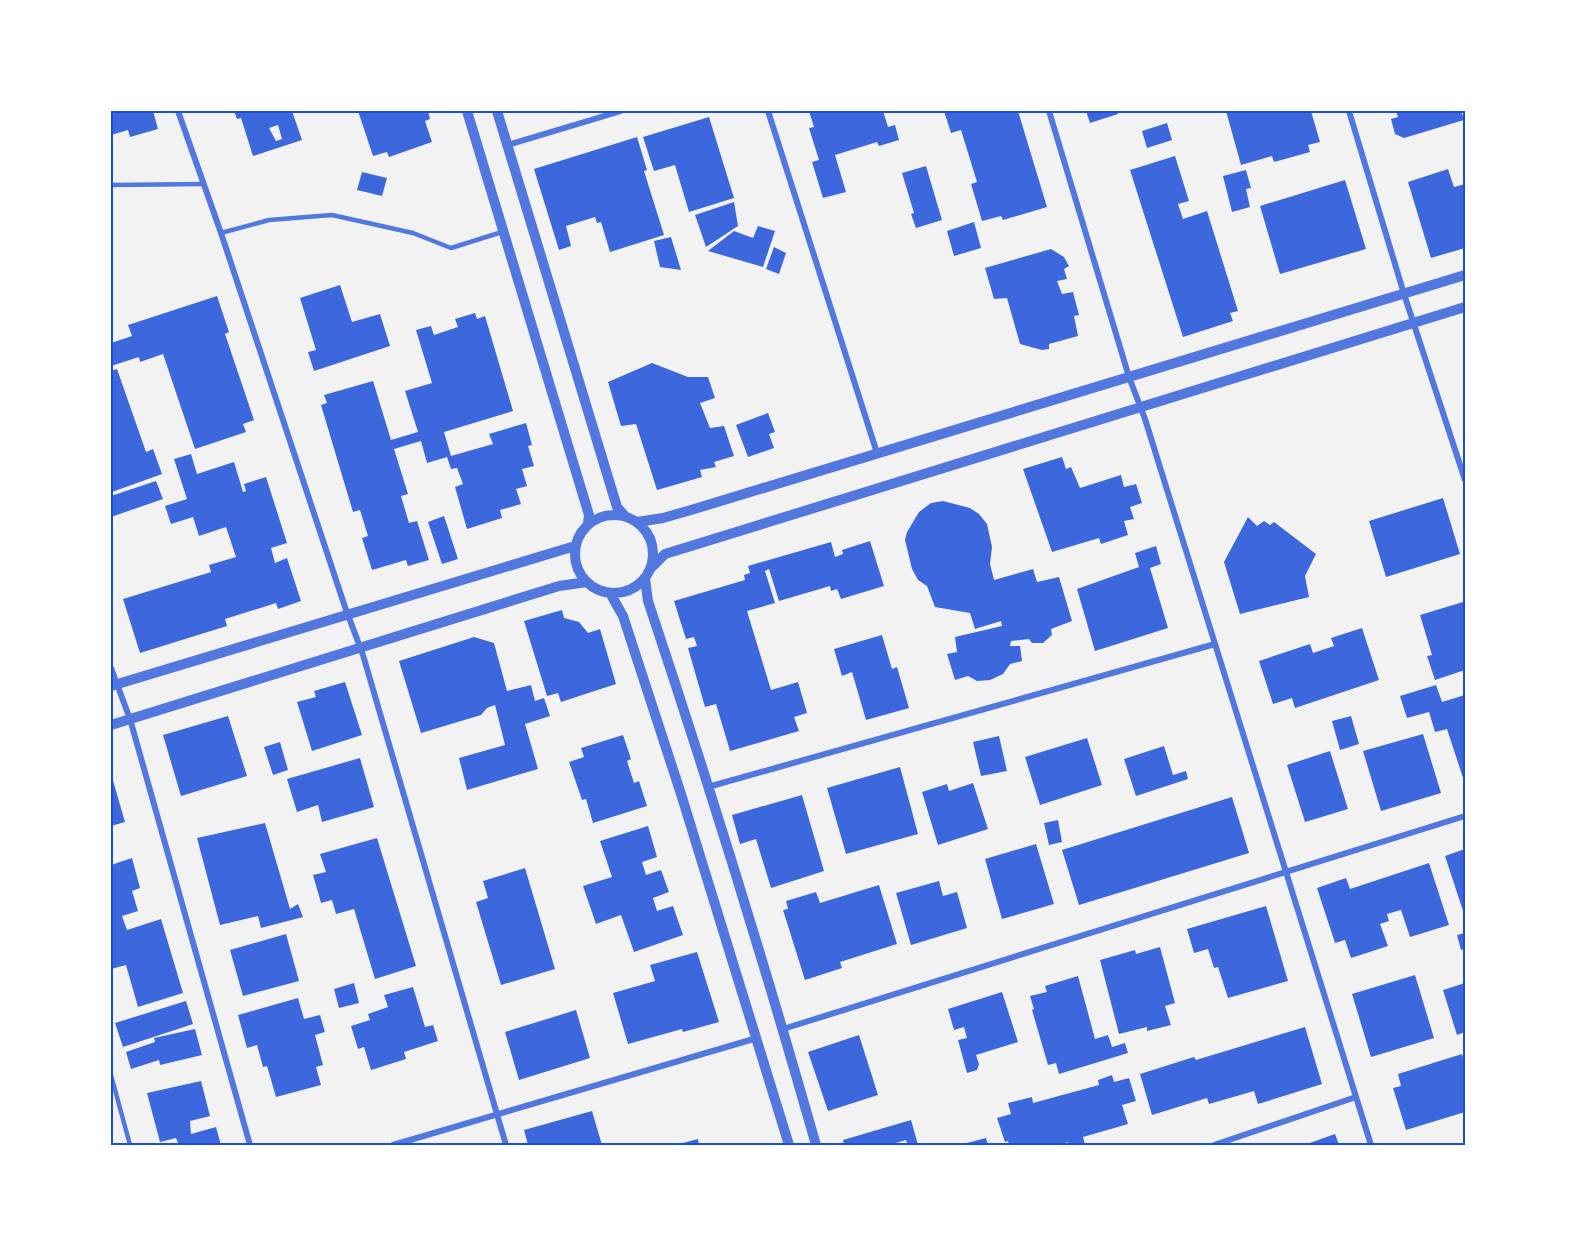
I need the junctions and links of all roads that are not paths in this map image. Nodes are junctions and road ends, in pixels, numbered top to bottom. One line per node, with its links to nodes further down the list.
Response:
1 (178, 111): 10 (street)
2 (467, 111): 11 (street)
3 (497, 111): 8 (street)
4 (621, 111): 8 (street)
5 (768, 111): 19 (street)
6 (1048, 111): 17 (street)
7 (1349, 111): 14 (street)
8 (508, 145): 21 (street)
9 (111, 184): 10 (lane)
10 (203, 184): 12 (street)
11 (504, 231): 12 (lane); 23 (street)
12 (221, 232): 29 (street)
13 (1465, 275): 14 (street)
14 (1404, 294): 16 (street); 17 (street)
15 (1465, 307): 16 (street)
16 (1413, 323): 18 (street); 20 (street)
17 (1129, 377): 18 (street); 19 (street)
18 (1141, 407): 25 (street); 30 (street)
19 (877, 453): 22 (street)
20 (1465, 480)
21 (625, 516): 22 (street); 23 (street)
22 (637, 522): 25 (street)
23 (588, 524): 24 (street)
24 (575, 546): 27 (street); 29 (street)
25 (651, 568): 26 (street)
26 (645, 579): 28 (street); 36 (street)
27 (587, 582): 28 (street); 31 (street)
28 (610, 593): 40 (street)
29 (348, 614): 31 (street); 33 (street)
30 (1215, 644): 36 (street); 38 (street)
31 (360, 648): 34 (street); 43 (street)
32 (111, 668): 33 (street)
33 (114, 685): 34 (street)
34 (130, 719): 35 (street); 45 (street)
35 (111, 725)
36 (708, 787): 39 (street)
37 (1465, 816): 38 (street)
38 (1287, 872): 39 (street); 42 (street)
39 (783, 1029): 49 (street)
40 (757, 1038): 43 (street); 48 (street)
41 (111, 1075): 44 (lane)
42 (1356, 1097): 50 (street); 51 (street)
43 (497, 1115): 46 (street); 47 (street)
44 (130, 1145)
45 (250, 1145)
46 (393, 1145)
47 (506, 1145)
48 (789, 1145)
49 (816, 1145)
50 (1215, 1145)
51 (1371, 1145)

